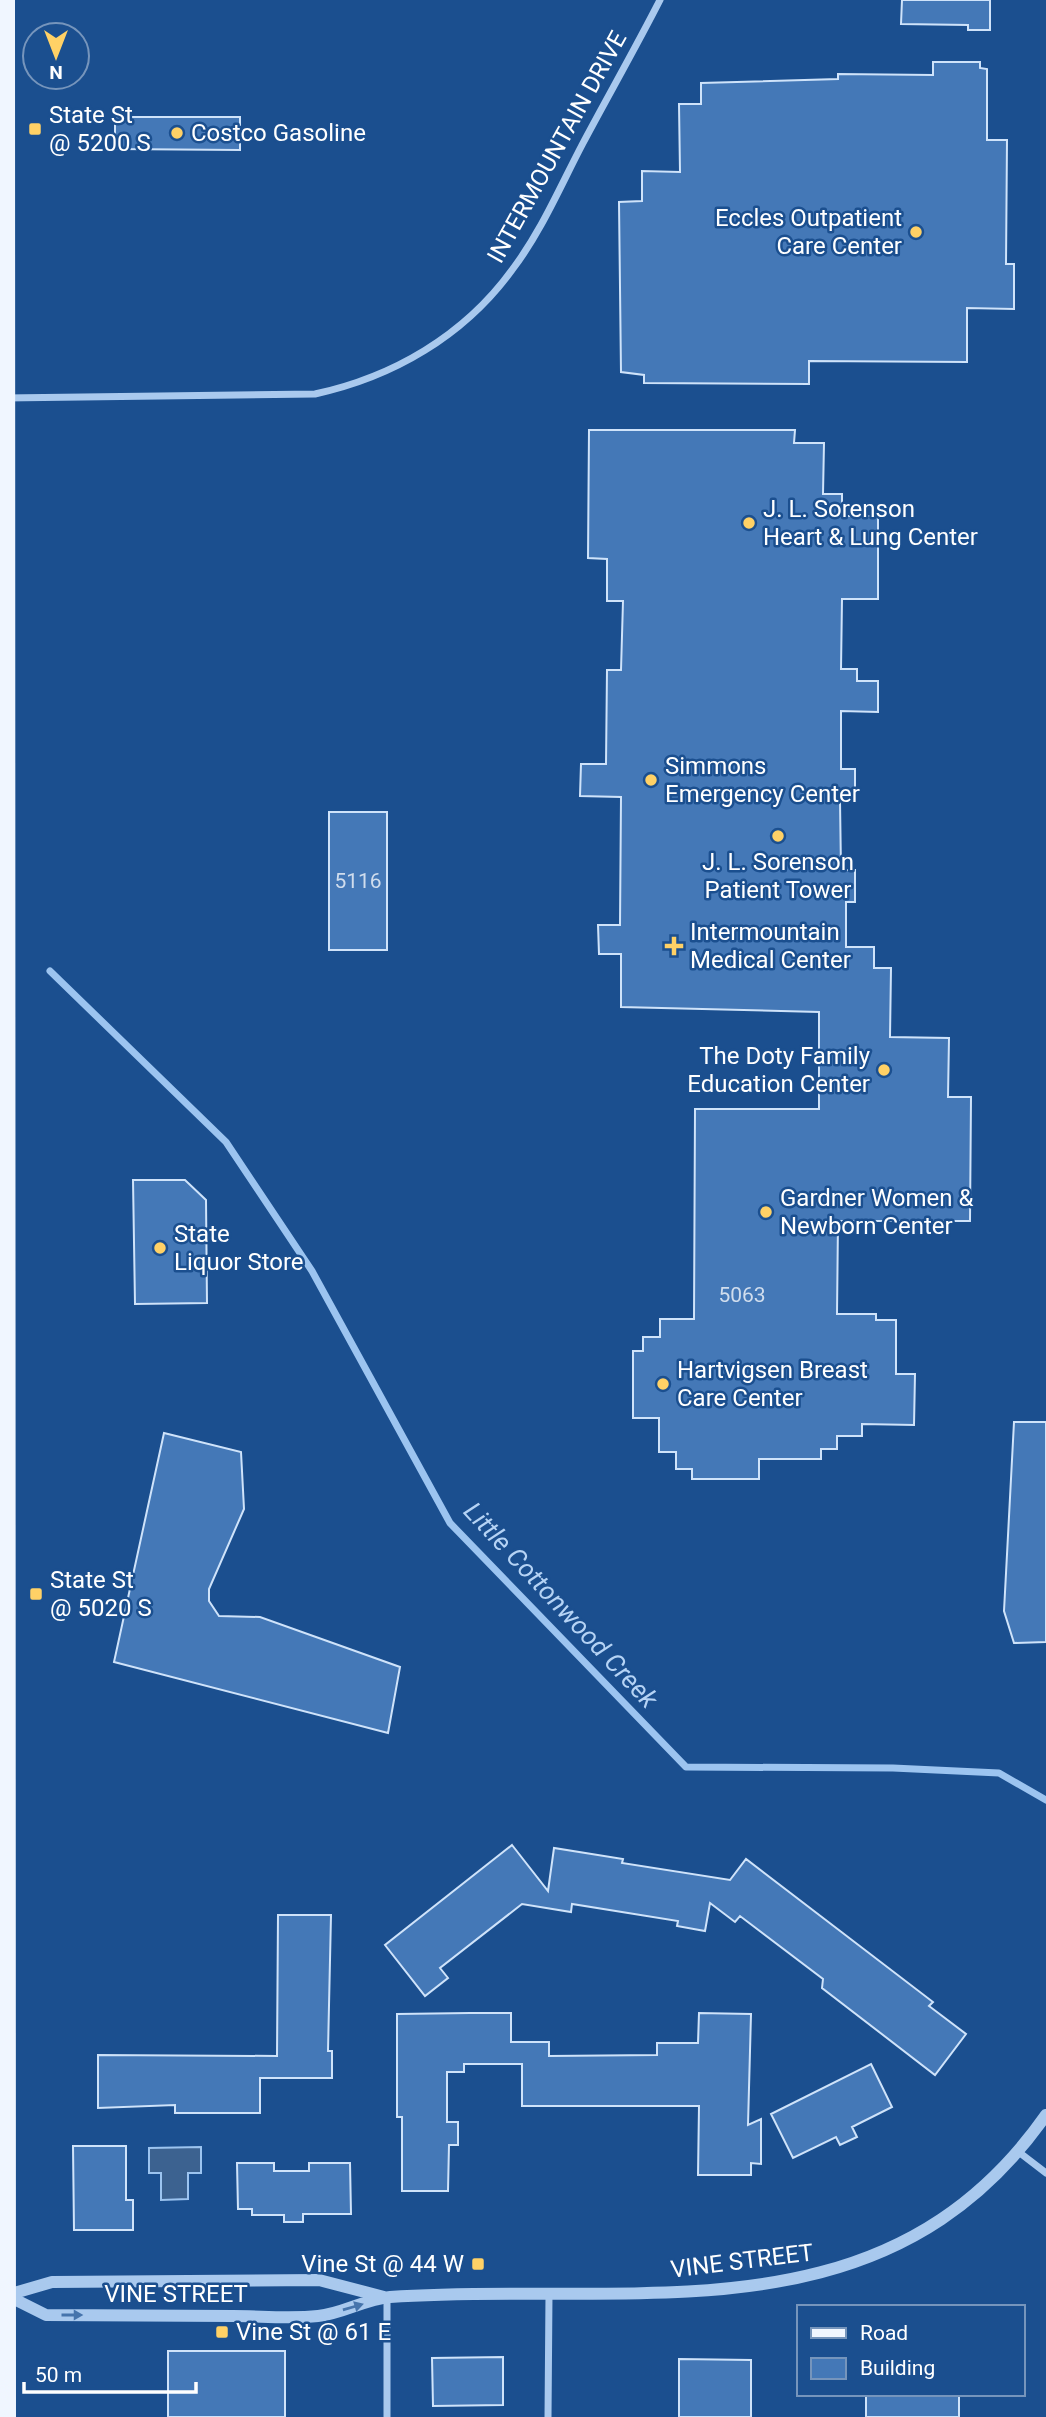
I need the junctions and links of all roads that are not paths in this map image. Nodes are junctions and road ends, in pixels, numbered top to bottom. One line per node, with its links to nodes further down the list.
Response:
1 (6, 0): 3 (main road)
2 (660, 0): 3 (street, INTERMOUNTAIN DRIVE)
3 (3, 398): 4 (main road)
4 (3, 764): 5 (main road)
5 (3, 1132): 10 (main road)
6 (1046, 2115): 7 (street, VINE STREET)
7 (1020, 2153): 8 (street); 9 (street, VINE STREET)
8 (1046, 2173)
9 (548, 2295): 11 (street, VINE STREET); 14 (street)
10 (4, 2296): 11 (street, VINE STREET); 11 (street, VINE STREET, one-way to 11); 12 (main road)
11 (387, 2297): 13 (street)
12 (7, 2417)
13 (387, 2417)
14 (548, 2417)

